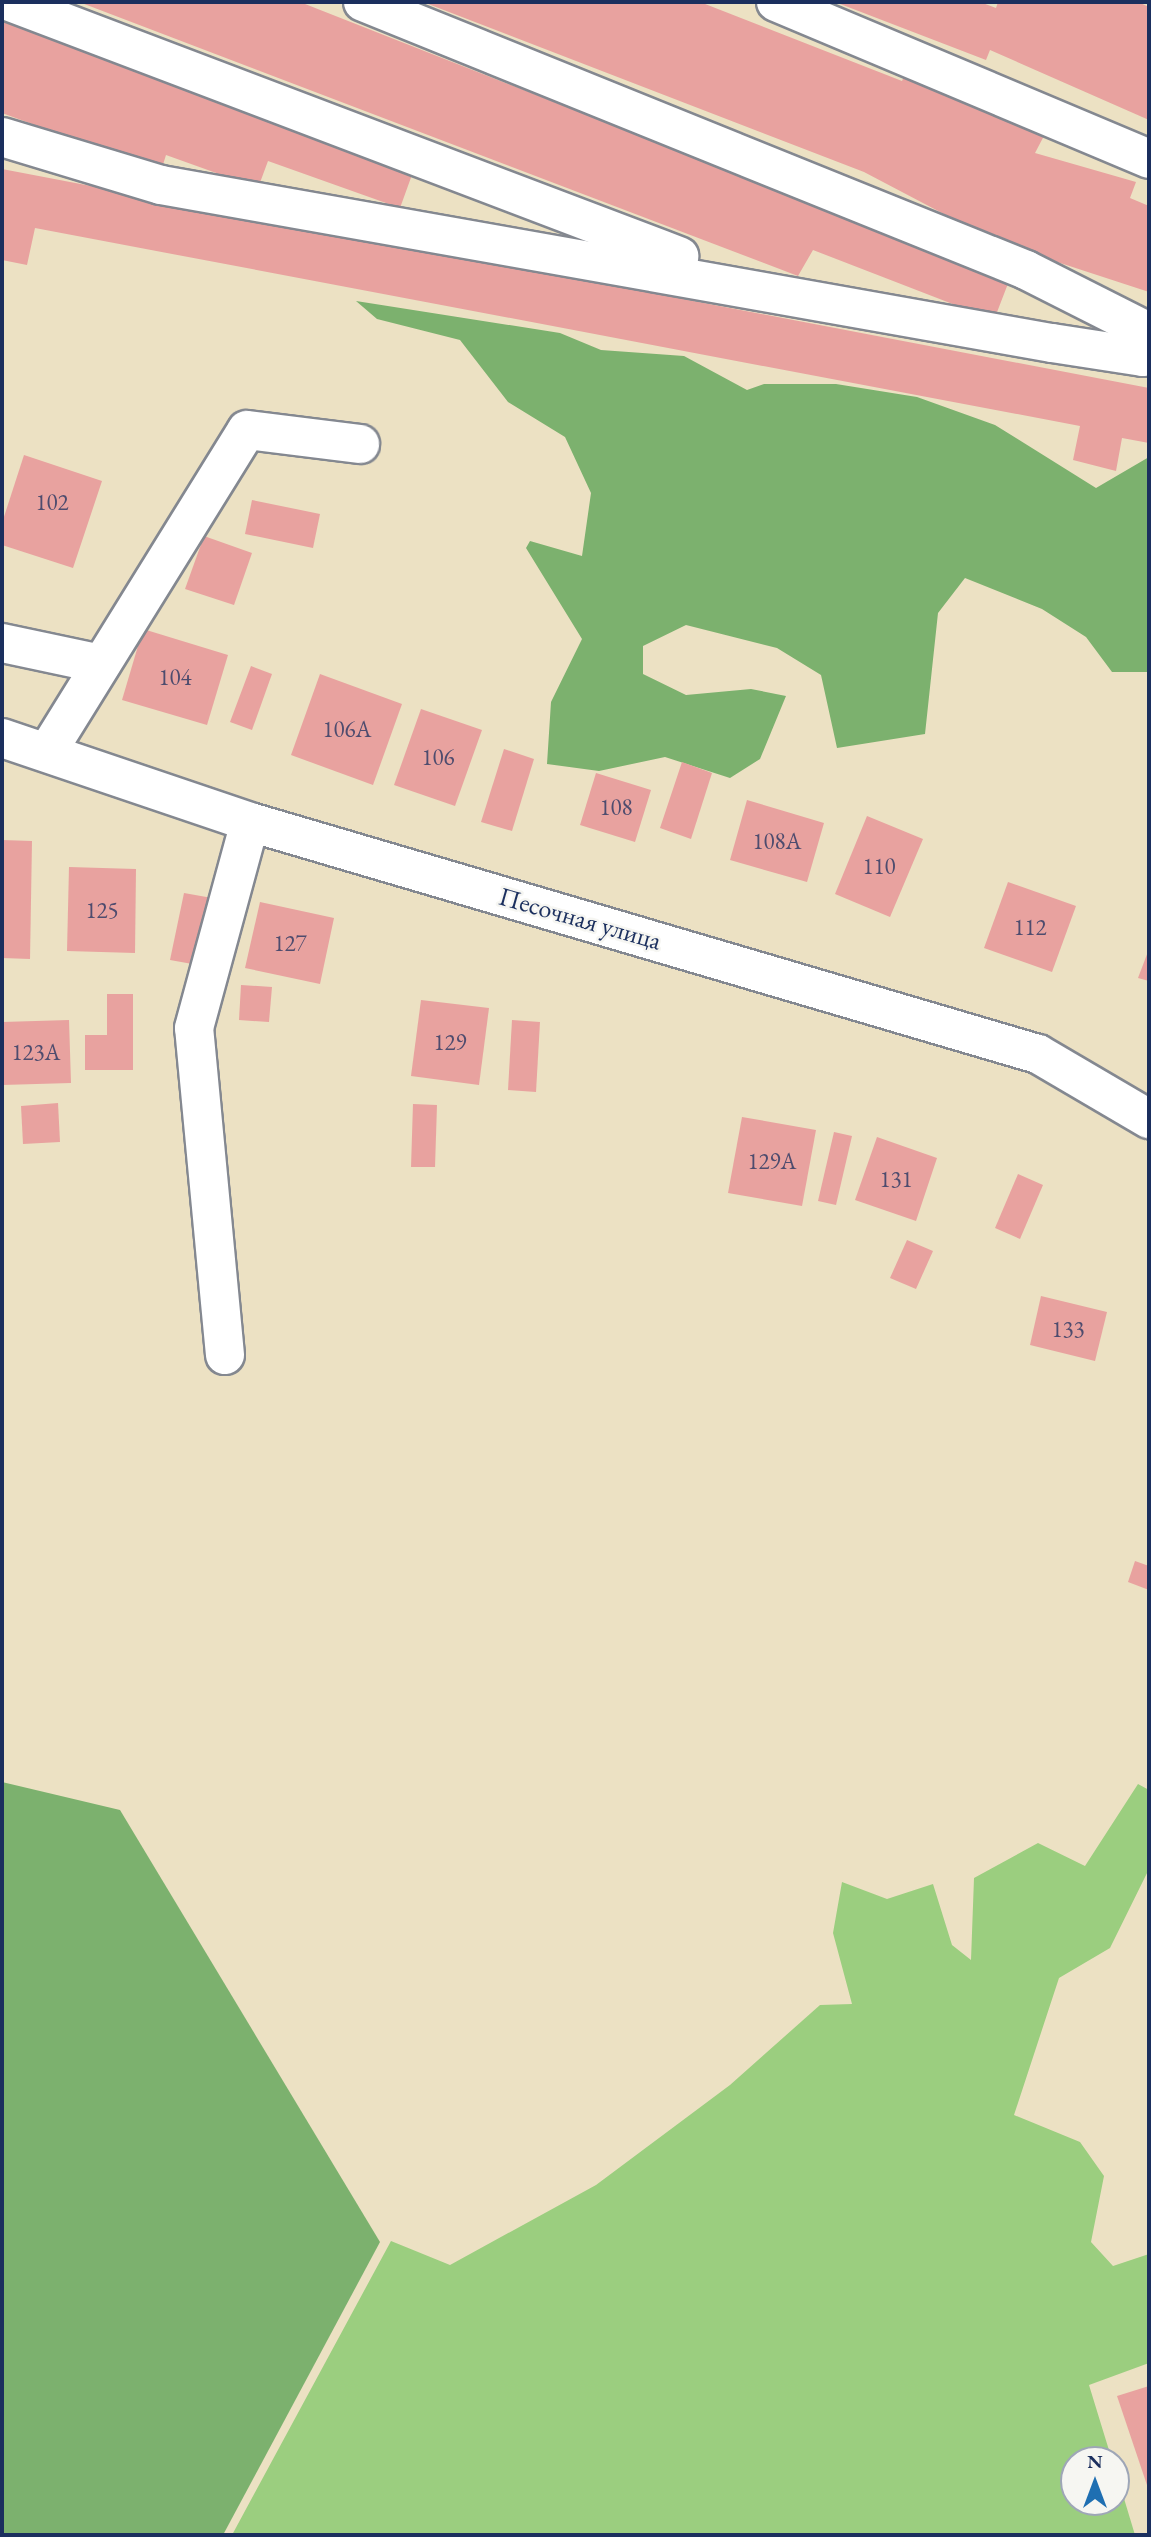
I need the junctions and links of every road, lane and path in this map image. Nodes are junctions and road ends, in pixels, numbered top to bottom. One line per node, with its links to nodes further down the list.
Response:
1 (10, 2): 6 (street)
2 (363, 2): 7 (street)
3 (776, 2): 5 (street)
4 (2, 137): 6 (street)
5 (1149, 159)
6 (760, 287): 8 (street)
7 (1149, 332)
8 (1149, 350)
9 (360, 444): 11 (street)
10 (2, 643): 11 (street)
11 (101, 664): 13 (street)
12 (2, 738): 13 (street, Песочная улица)
13 (49, 749): 14 (street, Песочная улица)
14 (250, 822): 15 (street, Песочная улица); 16 (street)
15 (1149, 1119)
16 (225, 1355)

